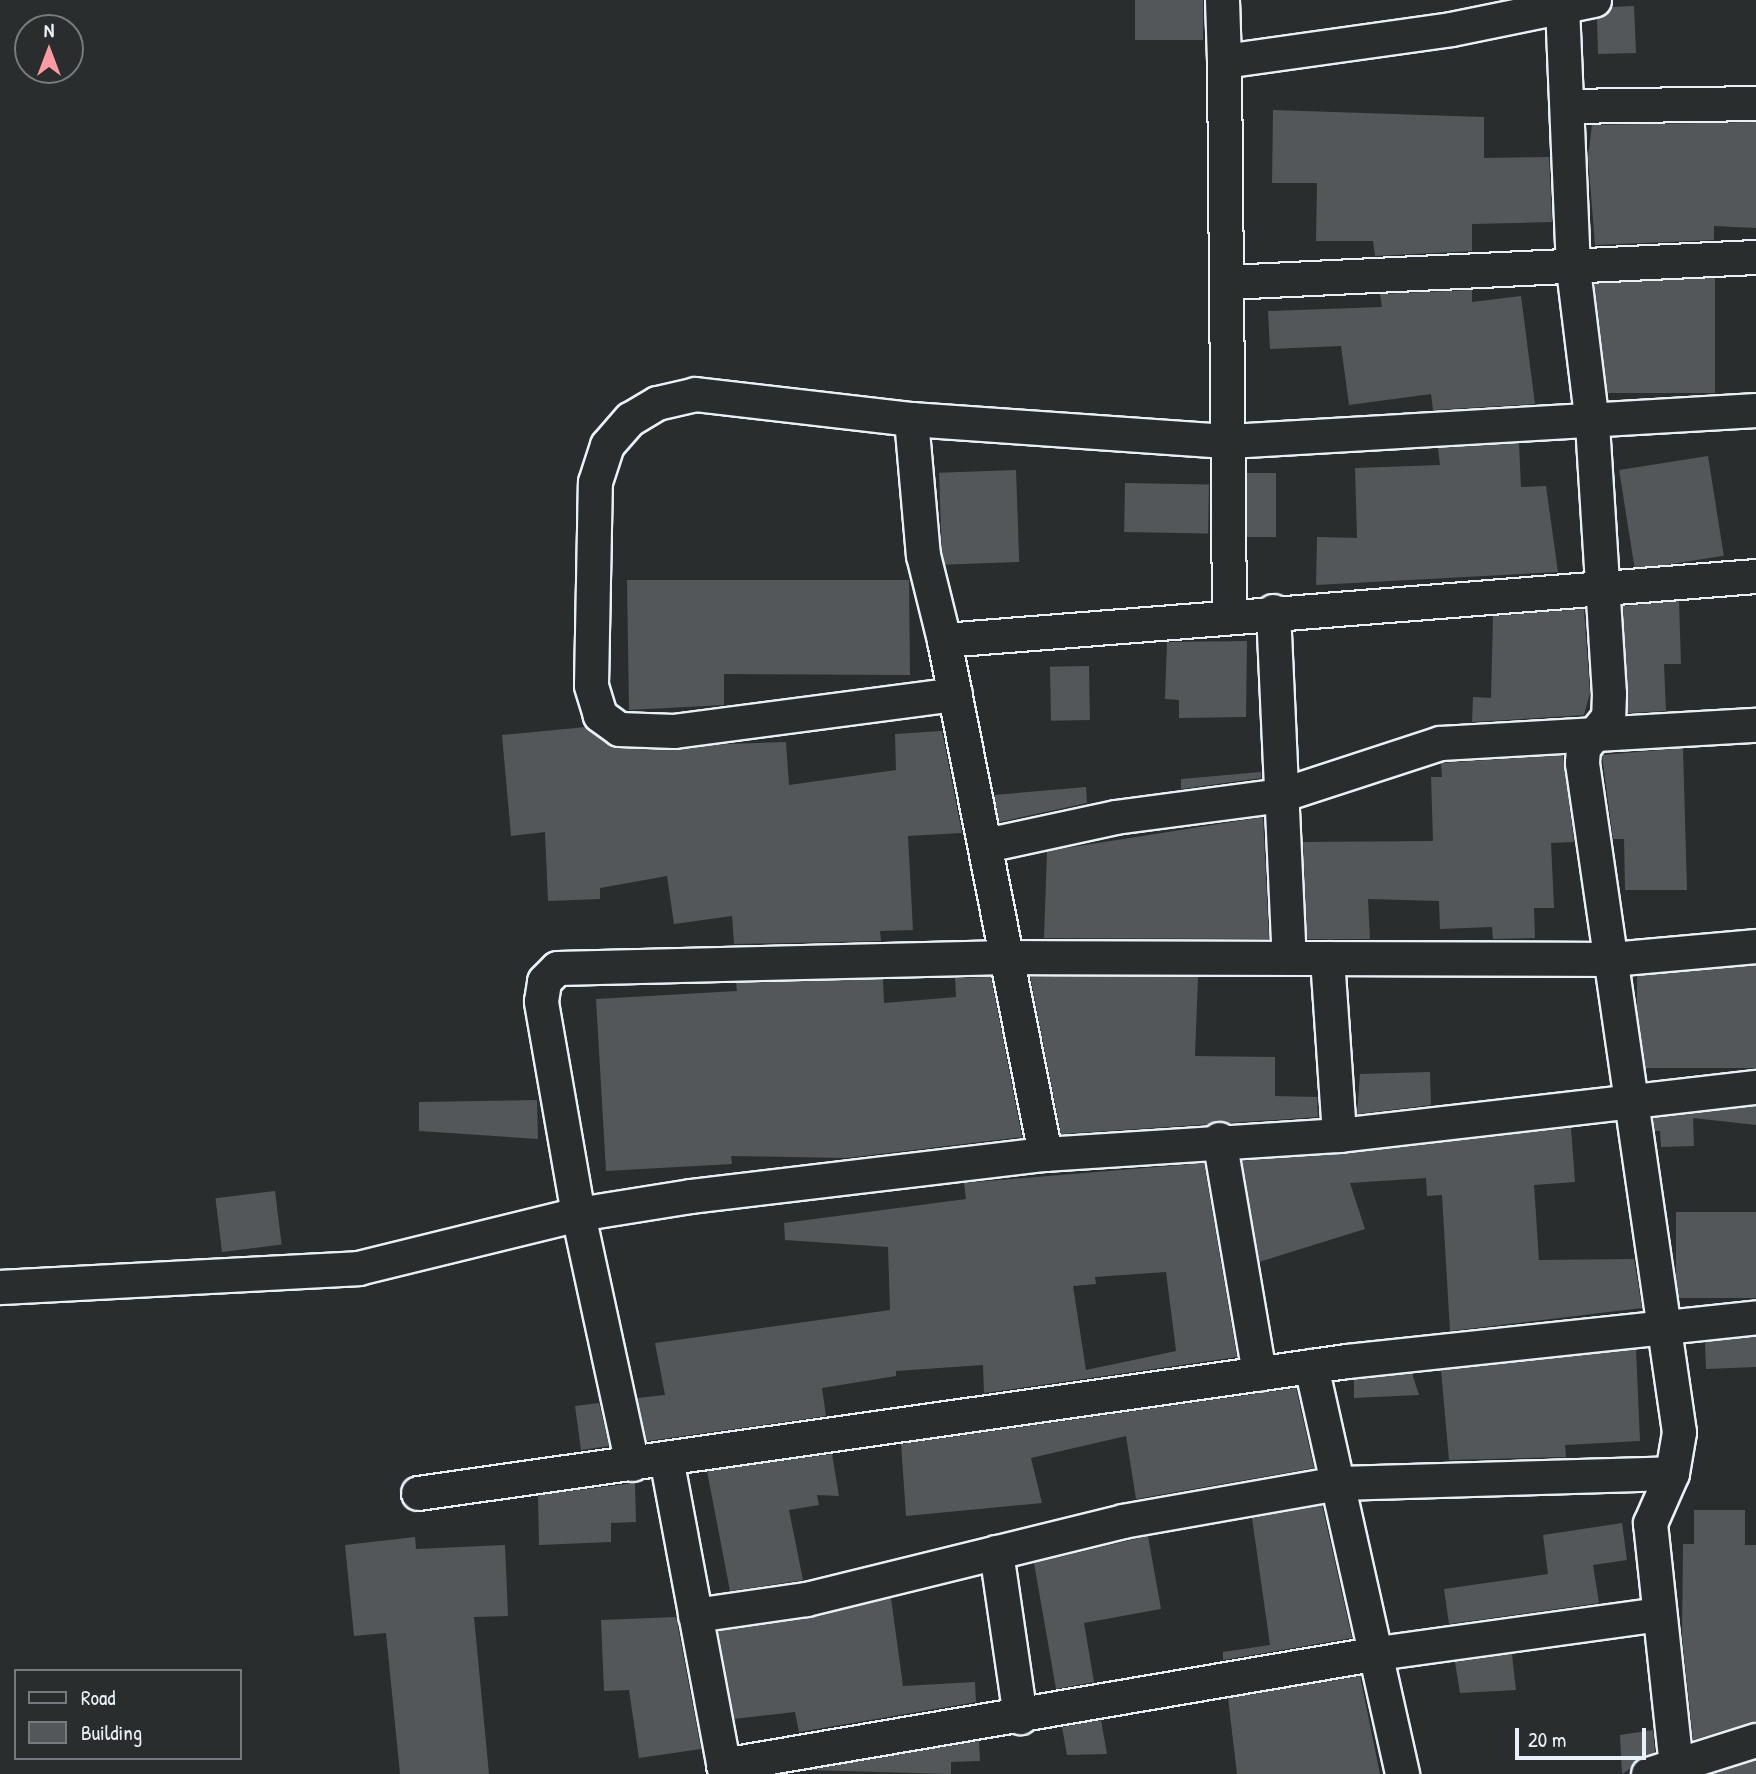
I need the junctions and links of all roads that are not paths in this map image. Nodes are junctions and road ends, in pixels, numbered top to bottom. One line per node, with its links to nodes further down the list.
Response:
1 (1222, 0): 4 (street)
2 (1578, 3): 3 (street); 6 (street)
3 (1447, 14): 4 (street)
4 (1224, 61): 9 (street)
5 (1756, 103): 6 (street)
6 (1567, 106): 8 (street)
7 (1756, 257): 8 (street)
8 (1573, 269): 9 (street); 12 (street)
9 (1227, 282): 13 (street)
10 (1755, 417): 12 (street)
11 (911, 419): 13 (street); 18 (street); 19 (street)
12 (1592, 424): 13 (street); 15 (street)
13 (1229, 441): 17 (street)
14 (1756, 576): 15 (street)
15 (1605, 586): 16 (street); 21 (street)
16 (1273, 611): 17 (street); 22 (street)
17 (1229, 615): 18 (street)
18 (944, 639): 19 (street)
19 (955, 694): 23 (street)
20 (1756, 725): 21 (street)
21 (1593, 732): 22 (street); 28 (street)
22 (1281, 795): 23 (street); 26 (street)
23 (986, 845): 25 (street)
24 (1756, 946): 28 (street)
25 (1007, 957): 26 (street); 33 (street); 34 (street)
26 (1289, 958): 27 (street)
27 (1327, 958): 28 (street); 31 (street)
28 (1611, 959): 30 (street)
29 (1756, 1087): 30 (street)
30 (1632, 1099): 31 (street); 37 (street)
31 (1339, 1135): 32 (street)
32 (1219, 1139): 33 (street); 39 (street)
33 (1045, 1154): 34 (street)
34 (578, 1214): 35 (street); 41 (street)
35 (0, 1287)
36 (1756, 1317): 37 (street)
37 (1667, 1325): 38 (street); 42 (street)
38 (1311, 1366): 39 (street); 43 (street)
39 (1259, 1374): 40 (street)
40 (666, 1458): 41 (street); 47 (street)
41 (632, 1464): 44 (street)
42 (1672, 1473): 43 (street); 46 (street)
43 (1339, 1483): 45 (street); 48 (street)
44 (418, 1493)
45 (996, 1552): 47 (street); 49 (street)
46 (1658, 1614): 48 (street); 51 (street)
47 (695, 1615): 52 (street)
48 (1378, 1653): 49 (street); 53 (street)
49 (1020, 1717): 52 (street)
50 (1756, 1740): 51 (street)
51 (1662, 1769)
52 (724, 1770)
53 (1402, 1774)

